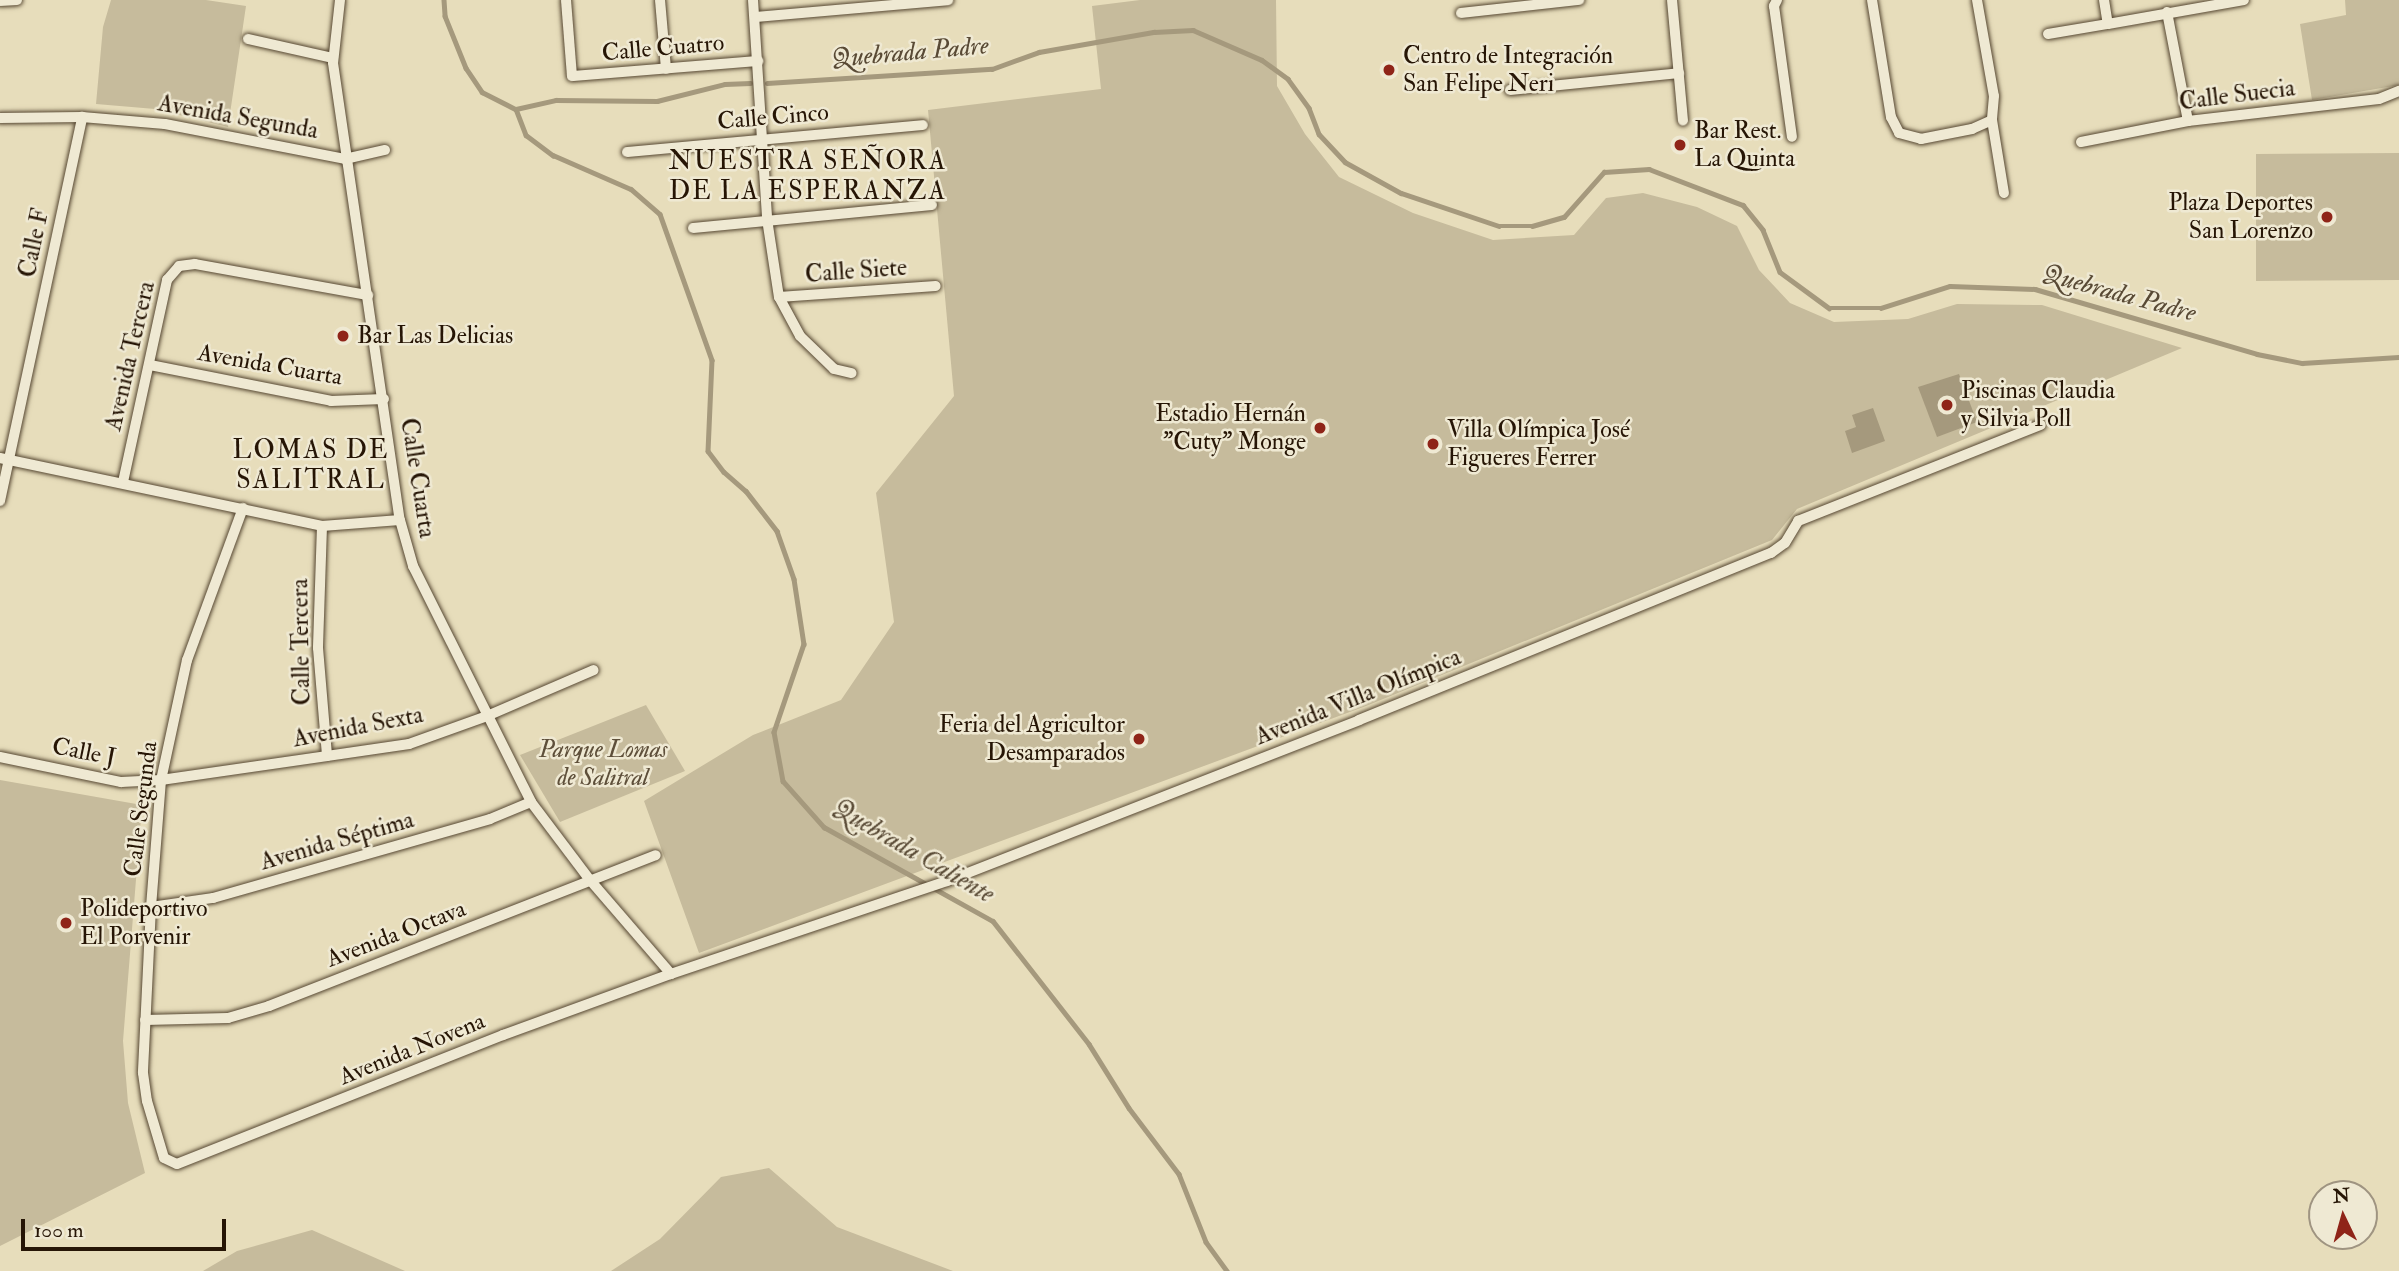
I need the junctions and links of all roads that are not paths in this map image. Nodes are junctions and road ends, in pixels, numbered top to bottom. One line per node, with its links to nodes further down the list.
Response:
1 (17, 0): 14 (street)
2 (340, 0): 21 (street, Calle Cuarta)
3 (566, 0): 23 (street, Calle Cuatro)
4 (660, 0): 23 (street)
5 (753, 0): 17 (street)
6 (948, 0): 17 (street)
7 (1579, 0): 16 (street)
8 (1672, 0): 24 (street)
9 (1777, 0): 33 (street)
10 (1872, 0): 30 (street)
11 (1978, 0): 30 (street)
12 (2104, 0): 18 (street)
13 (2244, 0): 15 (street)
14 (0, 1)
15 (2167, 12): 18 (street); 31 (street)
16 (1461, 13)
17 (755, 17): 22 (street)
18 (2108, 24): 19 (street)
19 (2048, 34)
20 (248, 39): 21 (street)
21 (333, 58): 38 (street, Calle Cuarta)
22 (758, 61): 23 (street, Calle Cuatro); 34 (street)
23 (666, 69)
24 (1679, 73): 25 (street); 29 (street)
25 (1510, 90)
26 (2399, 91): 31 (street, Calle Suecia)
27 (82, 117): 28 (street, Avenida Segunda); 38 (street, Avenida Segunda); 50 (street, Calle F)
28 (0, 118)
29 (1683, 120)
30 (1992, 120): 39 (street)
31 (2188, 121): 35 (street, Calle Suecia)
32 (923, 125): 34 (street, Calle Cinco)
33 (1792, 137)
34 (762, 139): 37 (street, Calle Cinco); 41 (street)
35 (2081, 142)
36 (385, 150): 38 (street, Avenida Segunda)
37 (627, 152)
38 (345, 159): 44 (street, Calle Cuarta)
39 (2004, 193)
40 (932, 205): 41 (street)
41 (768, 221): 42 (street); 45 (street)
42 (693, 228)
43 (936, 286): 45 (street, Calle Siete)
44 (368, 295): 46 (street, Avenida Tercera); 48 (street, Calle Cuarta)
45 (779, 297): 47 (street)
46 (150, 365): 48 (street, Avenida Cuarta); 51 (street, Avenida Tercera)
47 (852, 373)
48 (384, 399): 54 (street, Calle Cuarta)
49 (2042, 425): 65 (street, Avenida Villa Olímpica)
50 (4, 459): 51 (street); 52 (street, Calle F)
51 (123, 482): 53 (street)
52 (0, 501)
53 (243, 508): 55 (street); 60 (street, Calle Segunda)
54 (400, 520): 55 (street); 57 (street, Calle Cuarta)
55 (322, 526): 58 (street, Calle Tercera)
56 (594, 670): 57 (street, Avenida Sexta)
57 (487, 716): 58 (street, Avenida Sexta); 61 (street, Calle Cuarta)
58 (327, 756): 60 (street, Avenida Sexta)
59 (0, 757): 60 (street, Calle J)
60 (161, 780): 64 (street, Calle Segunda)
61 (531, 802): 63 (street, Calle Cuarta); 64 (street, Avenida Séptima)
62 (656, 855): 63 (street, Avenida Octava)
63 (590, 880): 65 (street, Calle Cuarta); 66 (street, Avenida Octava)
64 (150, 906): 66 (street, Calle Segunda)
65 (671, 974): 67 (street, Avenida Novena)
66 (145, 1020): 67 (street, Calle Segunda)
67 (171, 1162)

